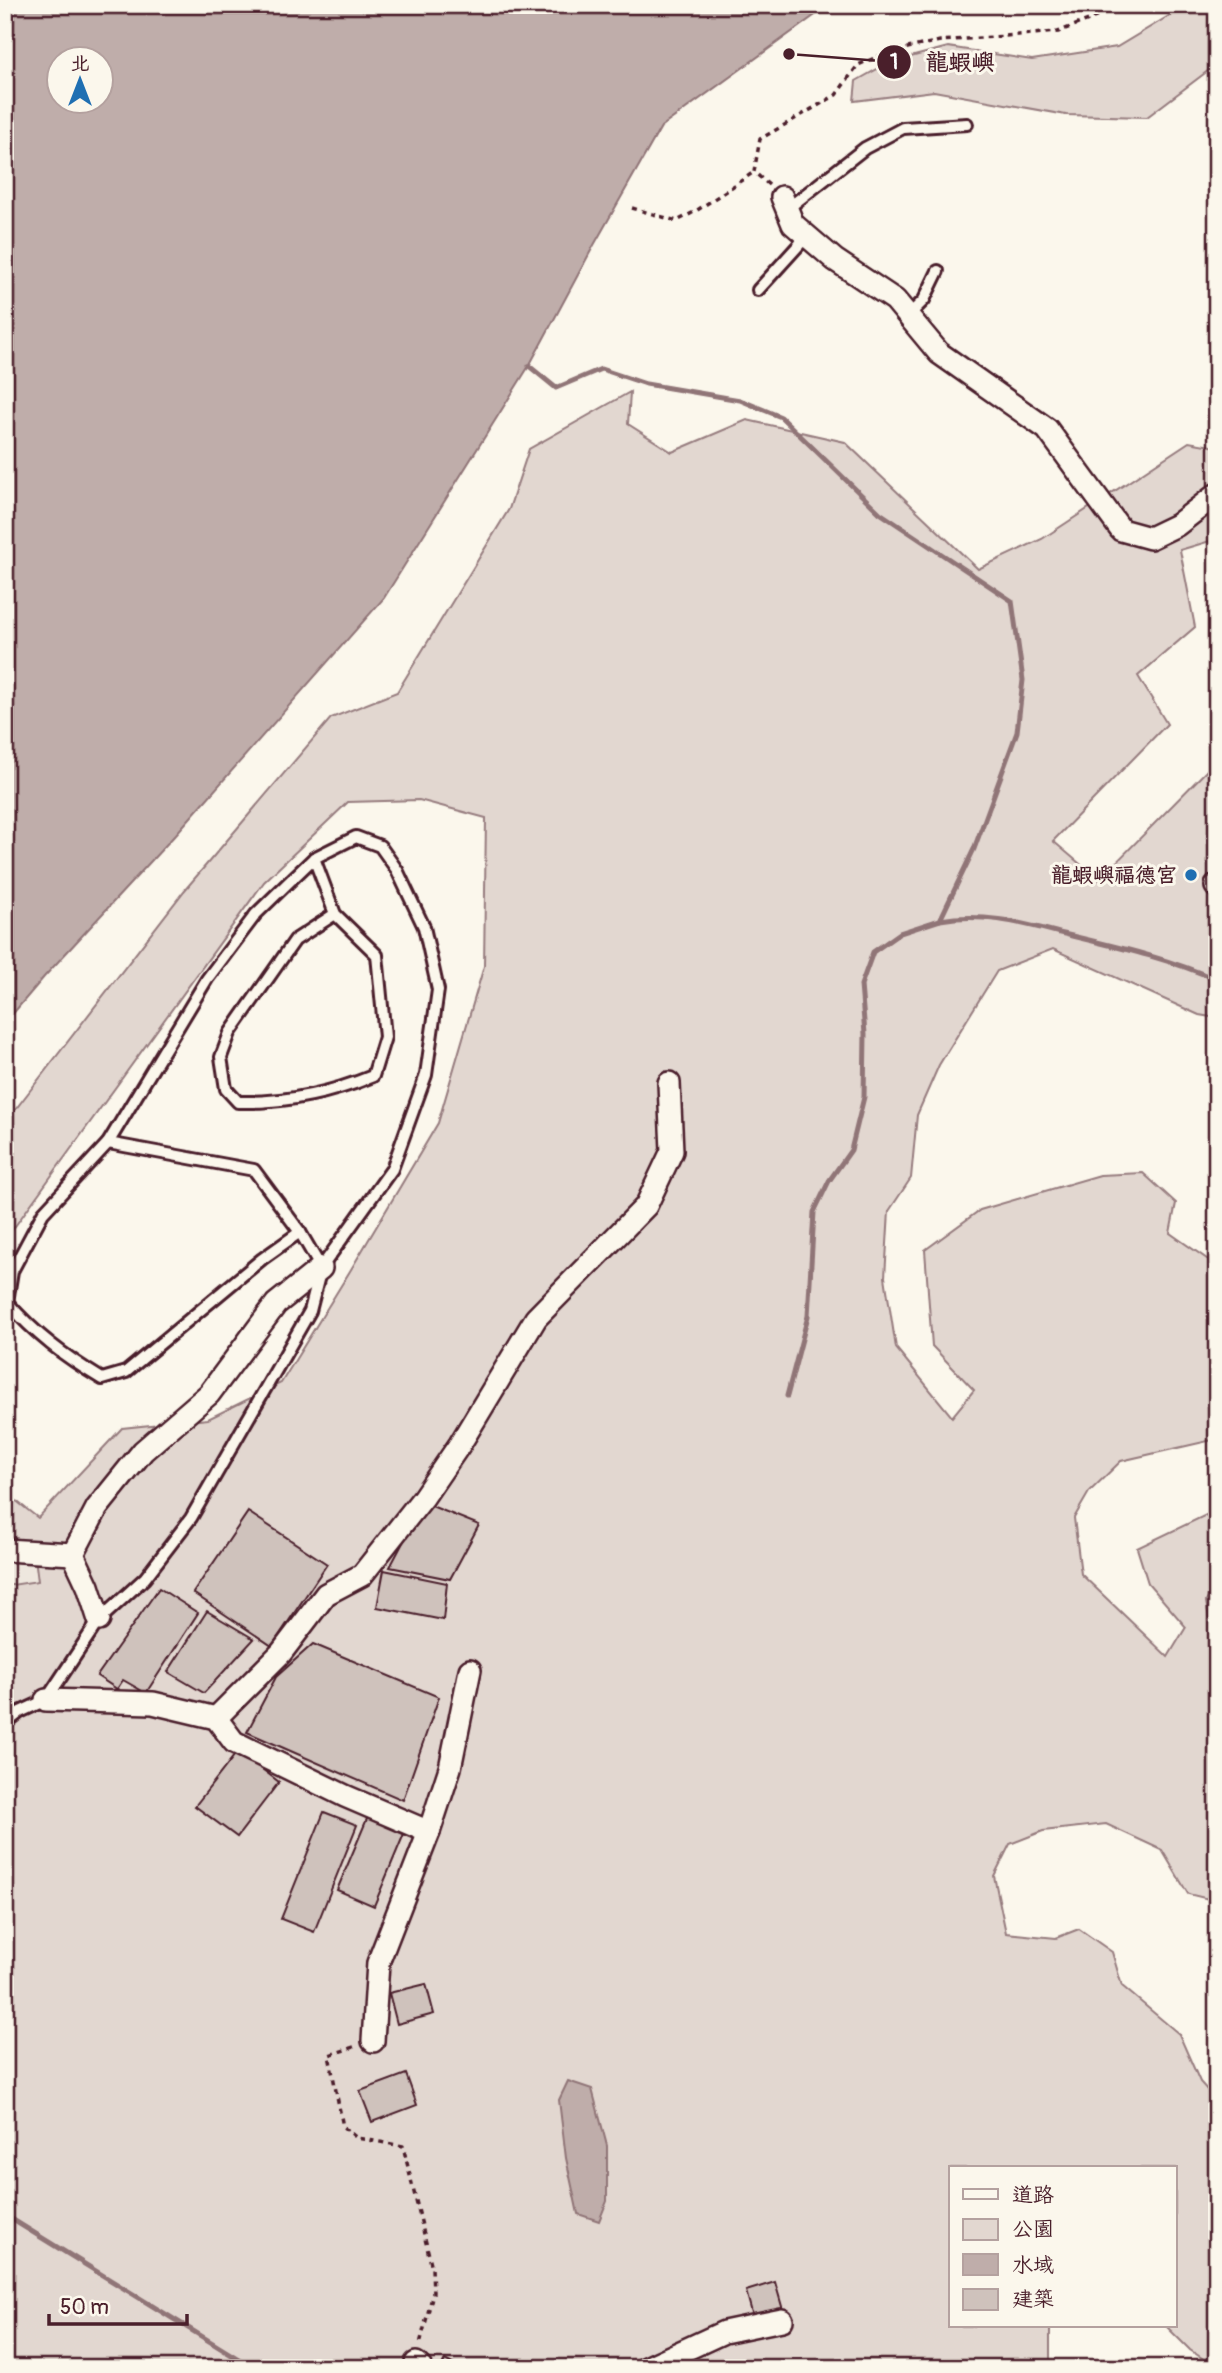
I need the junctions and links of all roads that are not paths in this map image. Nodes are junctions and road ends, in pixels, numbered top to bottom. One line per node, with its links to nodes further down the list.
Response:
1 (967, 124): 2 (lane)
2 (784, 203): 3 (street)
3 (807, 236): 5 (lane); 6 (street)
4 (938, 271): 6 (lane)
5 (758, 290)
6 (908, 316): 7 (street)
7 (1217, 494)
8 (314, 858): 9 (lane); 11 (lane); 13 (lane)
9 (335, 914): 9 (lane)
10 (669, 1083): 19 (street)
11 (108, 1143): 12 (lane); 12 (lane)
12 (300, 1232): 13 (lane)
13 (321, 1268): 15 (street); 16 (lane)
14 (5, 1550): 15 (street)
15 (73, 1554): 16 (street)
16 (99, 1620): 18 (lane)
17 (470, 1670): 21 (street)
18 (46, 1700): 19 (street); 20 (lane)
19 (216, 1718): 21 (street)
20 (5, 1724)
21 (429, 1832): 22 (street)
22 (373, 2041)
23 (782, 2320): 24 (street)
24 (646, 2368)

